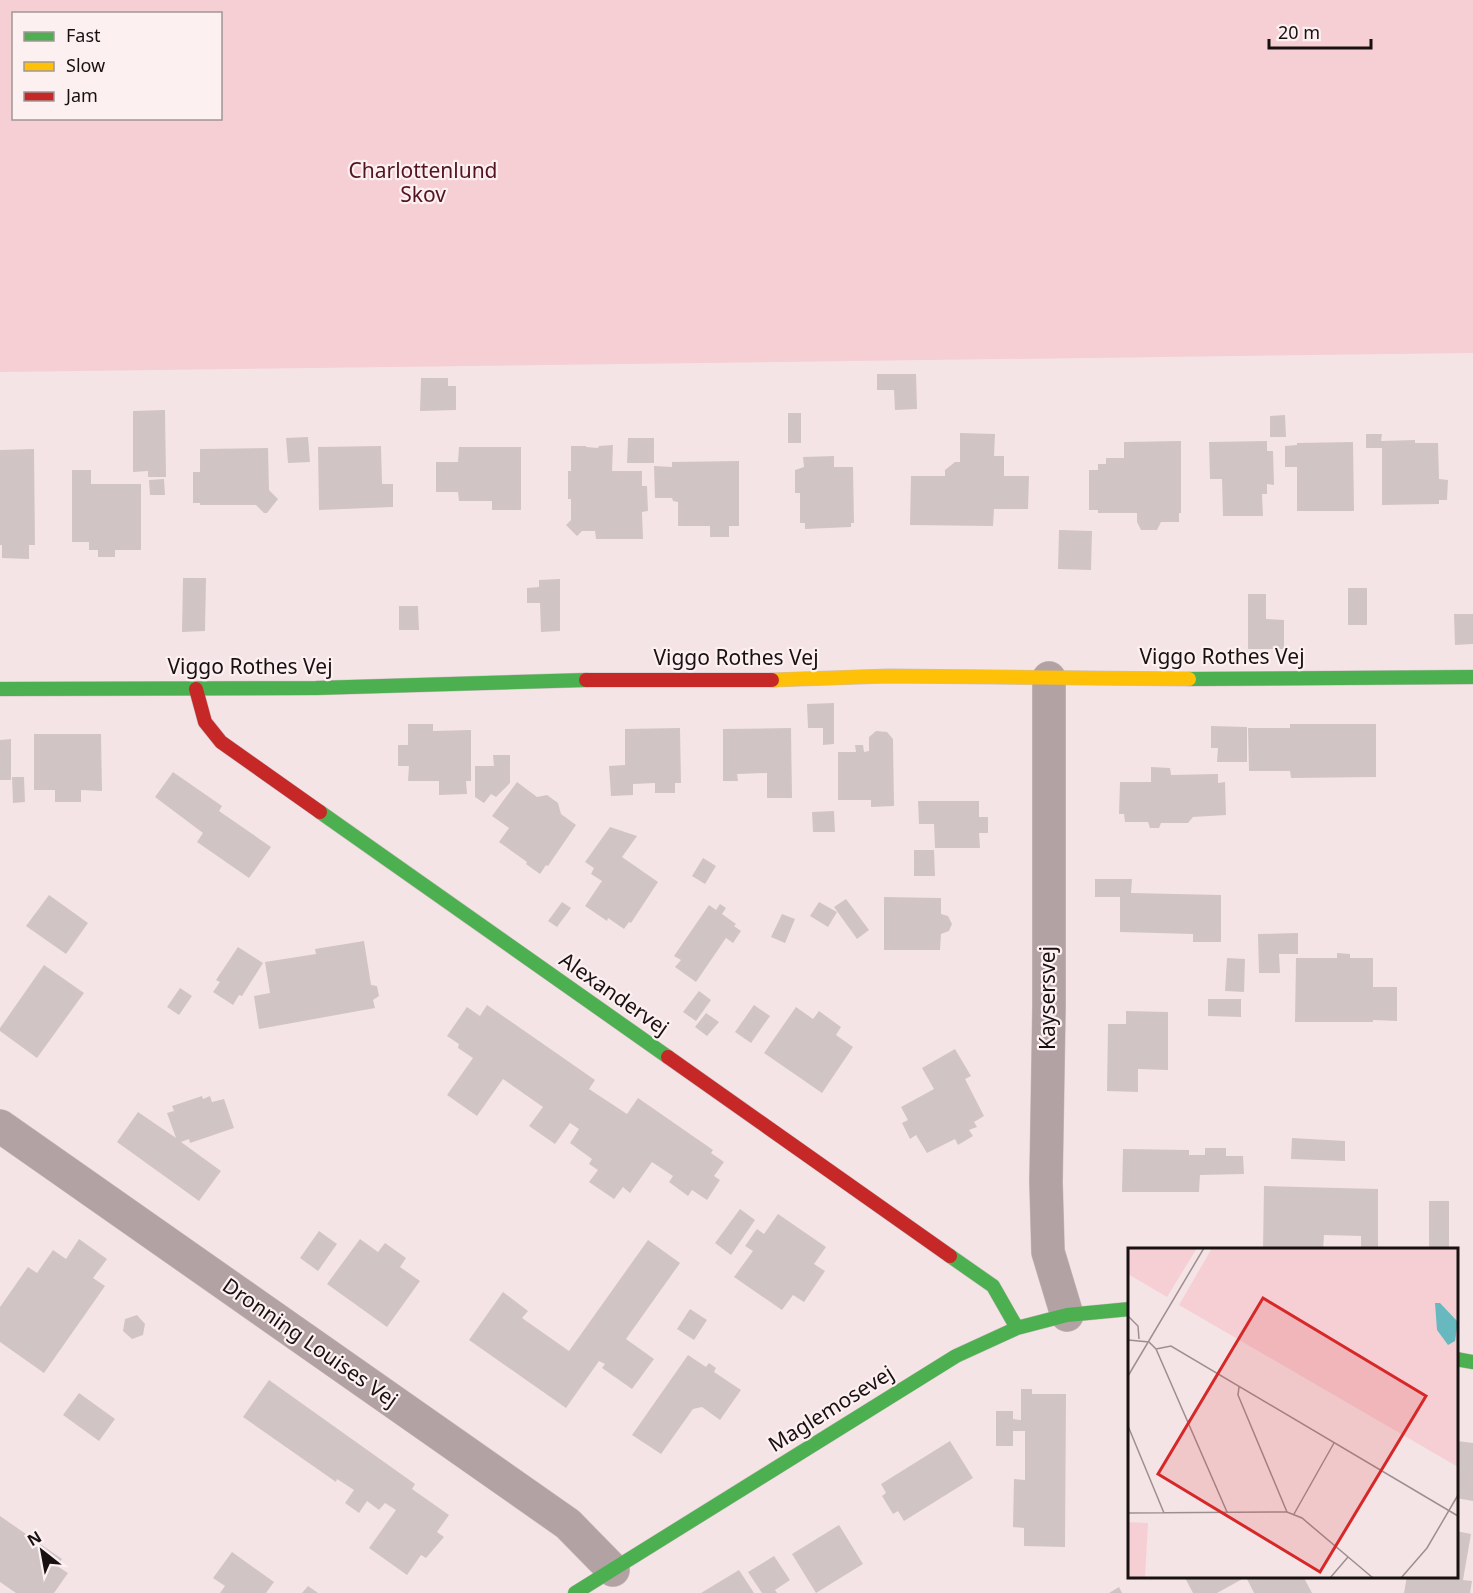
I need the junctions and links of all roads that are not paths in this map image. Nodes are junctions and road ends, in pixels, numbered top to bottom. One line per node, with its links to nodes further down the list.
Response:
1 (1473, 677): 2 (street, Viggo Rothes Vej)
2 (1050, 678): 3 (street, Viggo Rothes Vej); 7 (street, Kaysersvej)
3 (196, 688): 4 (street, Viggo Rothes Vej); 8 (street, Alexandervej)
4 (0, 689)
5 (0, 1126): 11 (street, Dronning Louises Vej)
6 (1128, 1310): 7 (street, Maglemosevej)
7 (1067, 1315): 8 (street, Maglemosevej)
8 (1017, 1329): 11 (street, Maglemosevej)
9 (1458, 1359): 10 (street)
10 (1473, 1362)
11 (613, 1569): 12 (street, Maglemosevej)
12 (575, 1593)

